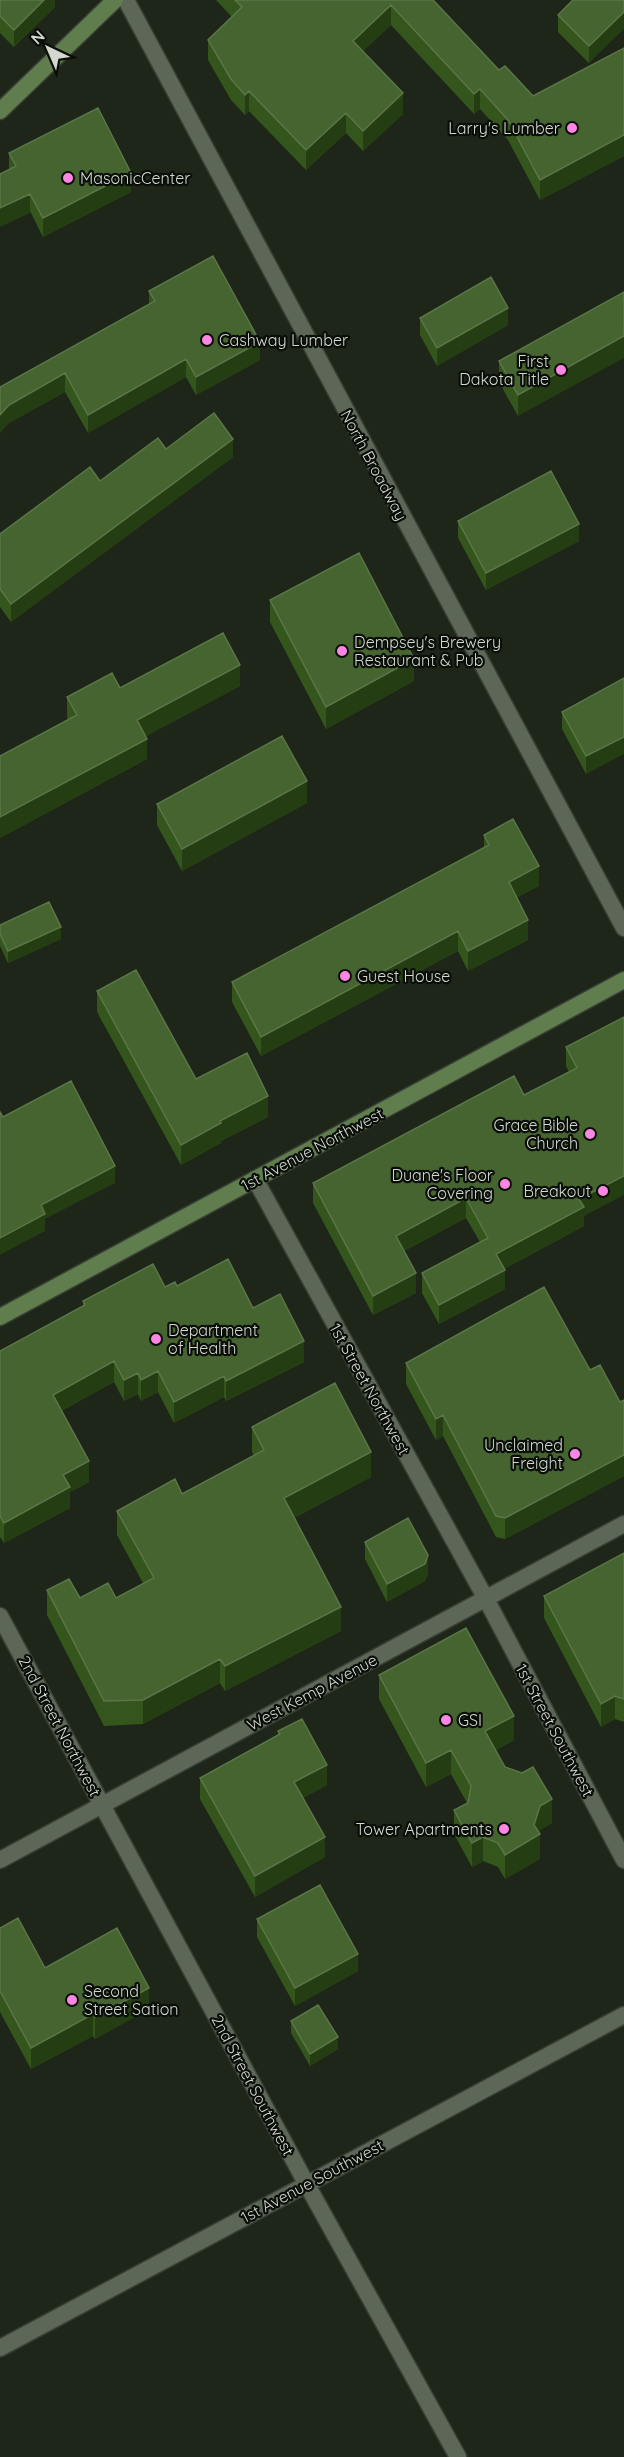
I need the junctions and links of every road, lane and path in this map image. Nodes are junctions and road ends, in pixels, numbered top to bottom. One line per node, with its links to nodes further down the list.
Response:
1 (115, 0): 3 (main road)
2 (126, 0): 4 (street, North Broadway)
3 (0, 111)
4 (624, 928)
5 (624, 980): 6 (main road, 1st Avenue Northwest)
6 (255, 1179): 7 (main road, 1st Avenue Northwest); 9 (street, 1st Street Northwest)
7 (0, 1317)
8 (624, 1524): 9 (street, West Kemp Avenue)
9 (486, 1599): 11 (street, West Kemp Avenue); 13 (street, 1st Street Southwest)
10 (0, 1616): 11 (street, 2nd Street Northwest)
11 (102, 1805): 12 (street, West Kemp Avenue); 15 (street, 2nd Street Southwest)
12 (0, 1860)
13 (624, 1860)
14 (624, 2015): 15 (street, 1st Avenue Southwest)
15 (306, 2183): 16 (street, 1st Avenue Southwest); 17 (street, 2nd Street Southwest)
16 (0, 2348)
17 (458, 2457)

